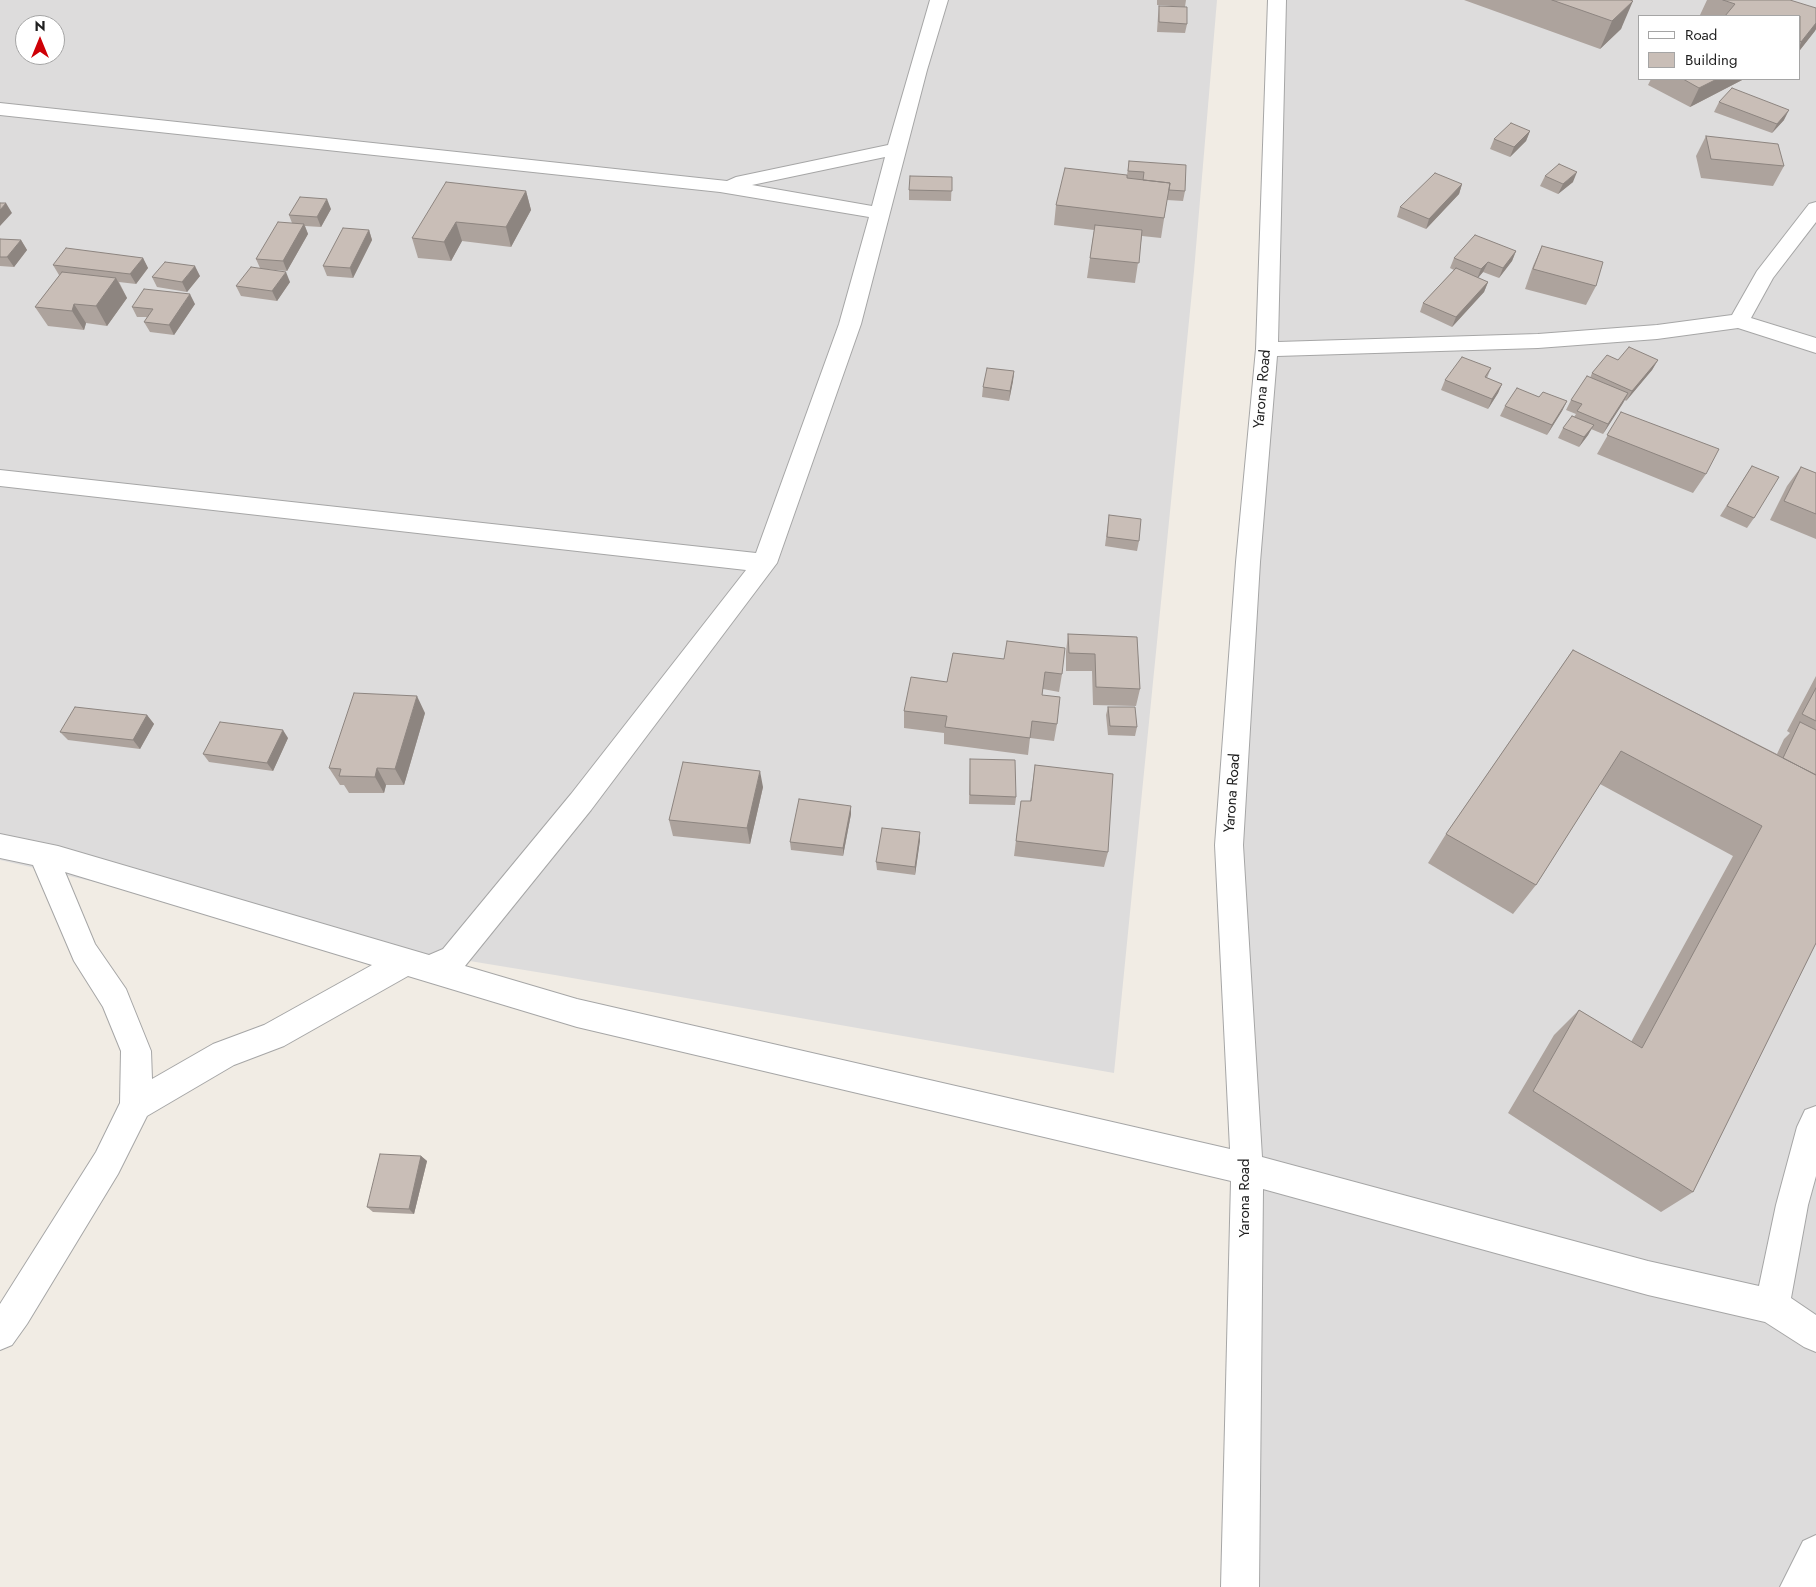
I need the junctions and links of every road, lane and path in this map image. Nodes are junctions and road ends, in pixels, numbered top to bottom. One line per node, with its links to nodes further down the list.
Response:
1 (939, 0): 4 (street)
2 (1277, 0): 10 (street, Yarona Road)
3 (0, 109): 5 (street)
4 (896, 149): 5 (street); 7 (street)
5 (720, 186): 7 (street)
6 (1816, 208): 8 (street)
7 (880, 213): 12 (street)
8 (1739, 321): 9 (street); 10 (street)
9 (1816, 346)
10 (1267, 349): 18 (street, Yarona Road)
11 (0, 478): 12 (street)
12 (765, 563): 15 (street)
13 (0, 846): 14 (street)
14 (42, 854): 15 (street); 16 (street)
15 (416, 966): 16 (street); 18 (street)
16 (136, 1105): 20 (street)
17 (1816, 1121): 19 (street)
18 (1247, 1169): 19 (street); 23 (street, Yarona Road)
19 (1772, 1306): 21 (street)
20 (0, 1333)
21 (1816, 1335)
22 (1816, 1554): 24 (street)
23 (1240, 1587)
24 (1799, 1587)

